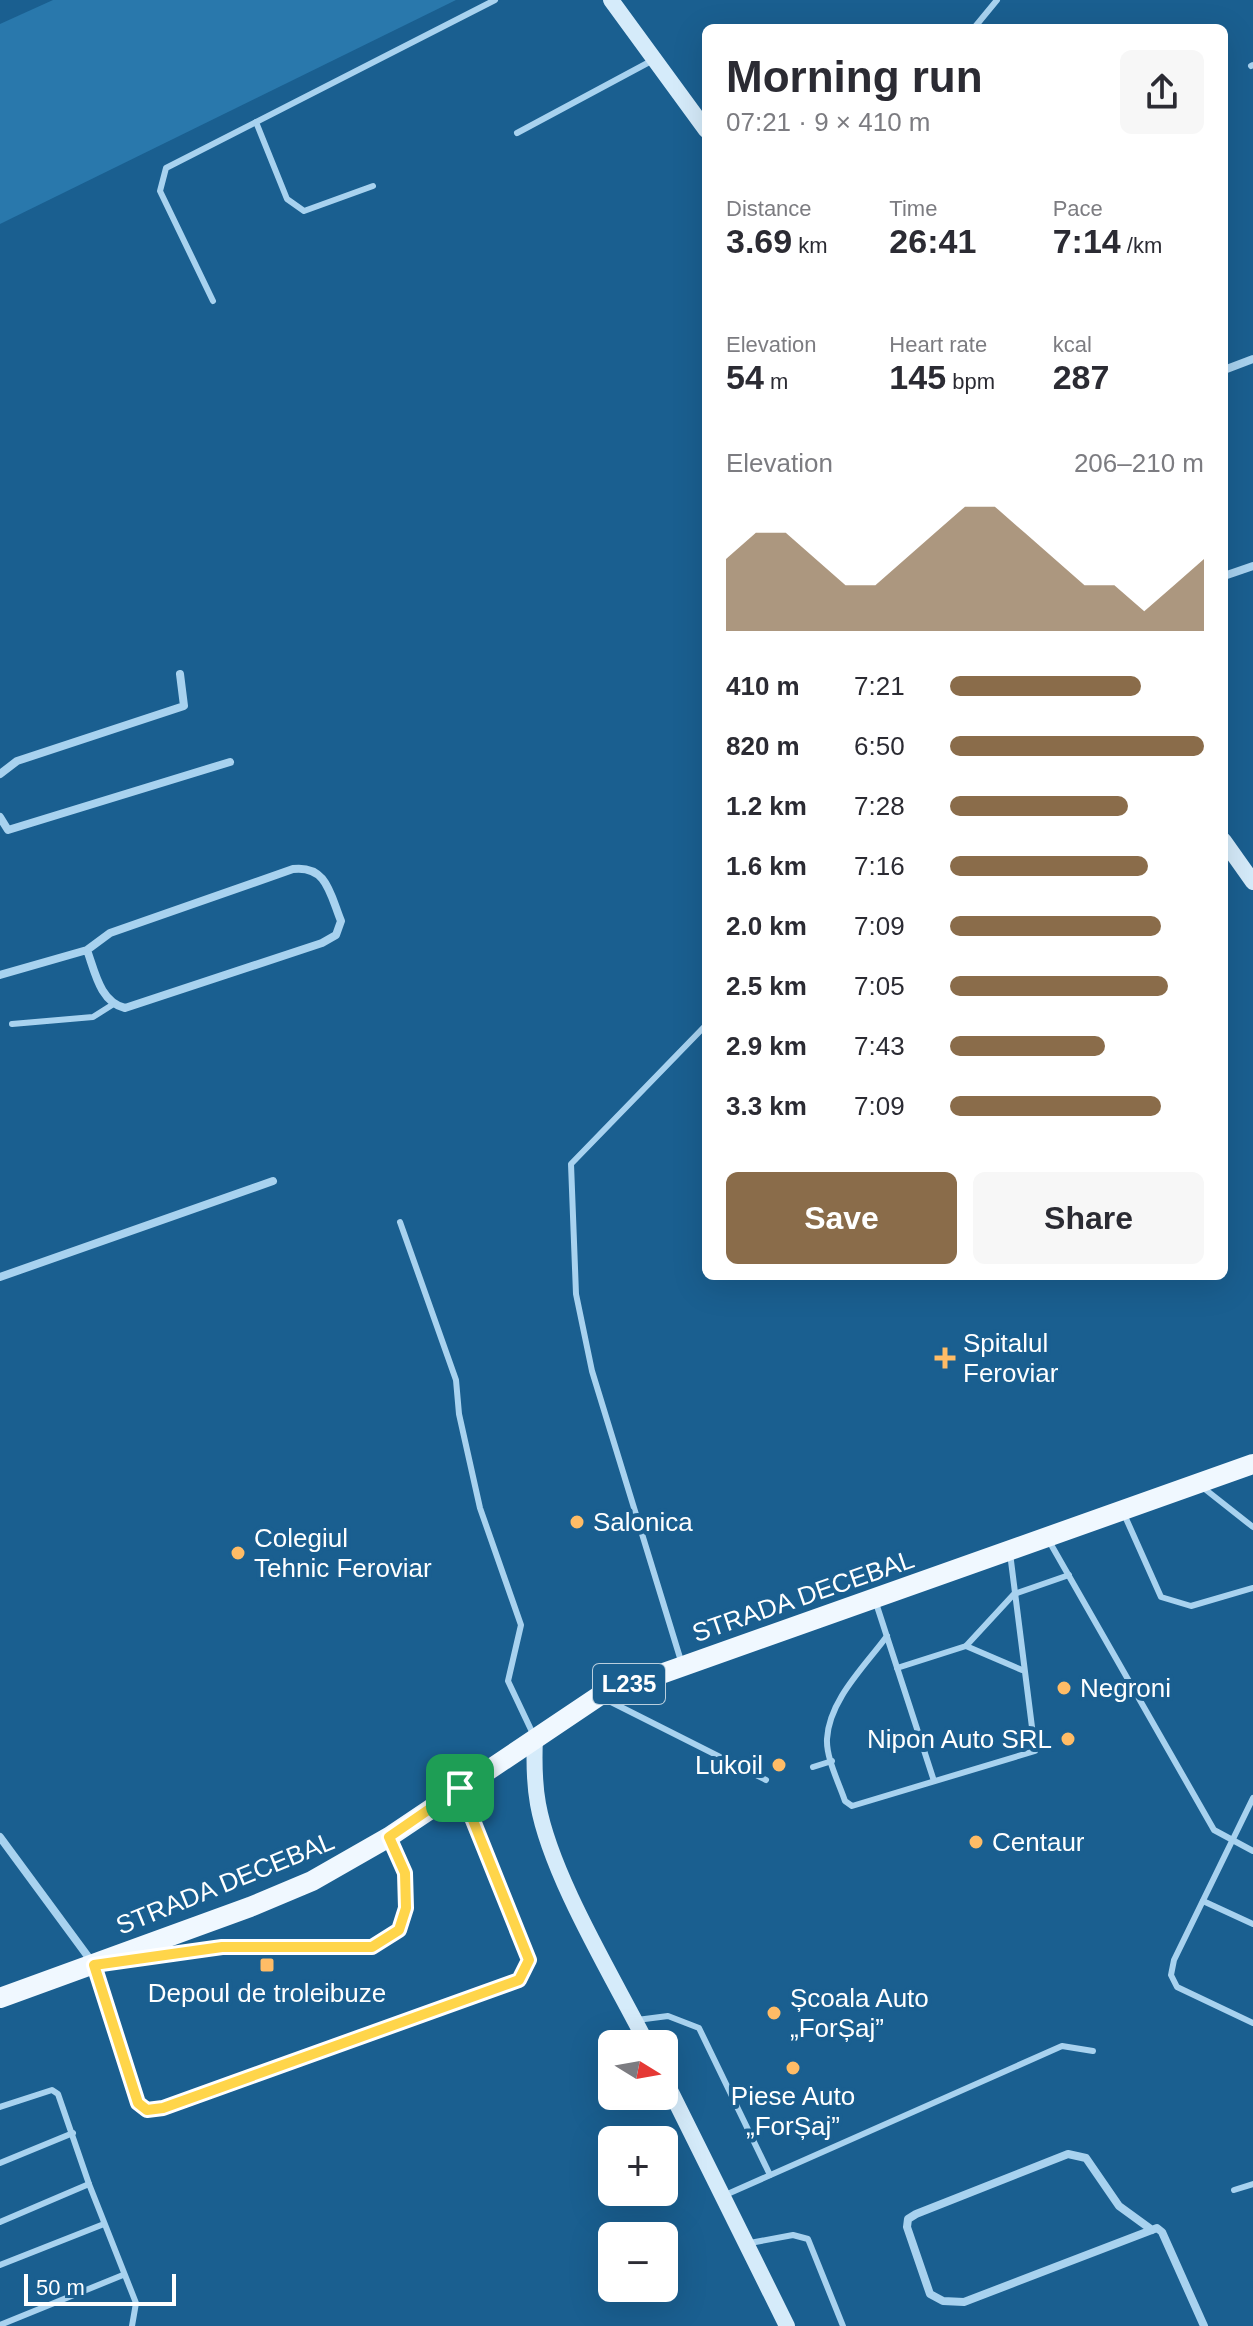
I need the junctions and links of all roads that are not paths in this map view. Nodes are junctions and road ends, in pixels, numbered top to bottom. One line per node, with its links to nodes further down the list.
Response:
1 (495, 0): 6 (lane)
2 (611, 0): 5 (main road)
3 (997, 0): 4 (lane)
4 (977, 24)
5 (655, 59): 7 (main road); 8 (lane)
6 (256, 122): 9 (lane); 10 (lane)
7 (702, 124)
8 (517, 133)
9 (373, 186)
10 (213, 301)
11 (1253, 359): 12 (street)
12 (1228, 368)
13 (1253, 566): 14 (street)
14 (1228, 575)
15 (180, 674): 17 (street)
16 (230, 762): 18 (street)
17 (0, 774)
18 (0, 817)
19 (1228, 847): 20 (main road)
20 (1253, 882)
21 (87, 950): 22 (street); 23 (street); 23 (street)
22 (0, 975)
23 (112, 1005): 24 (lane)
24 (12, 1024)
25 (702, 1029): 41 (lane)
26 (273, 1181): 28 (street)
27 (400, 1222): 45 (lane)
28 (0, 1277)
29 (1253, 1464): 30 (main road, STRADA DECEBAL / L235)
30 (1198, 1484): 31 (main road, STRADA DECEBAL / L235); 32 (lane)
31 (1122, 1511): 33 (main road, STRADA DECEBAL / L235); 36 (lane)
32 (1253, 1527)
33 (1047, 1538): 34 (main road, STRADA DECEBAL / L235); 35 (lane)
34 (1010, 1551): 37 (lane); 38 (main road, STRADA DECEBAL / L235)
35 (1069, 1575): 37 (lane); 54 (lane)
36 (1253, 1588)
37 (1014, 1594): 40 (lane); 43 (lane)
38 (875, 1599): 39 (lane); 41 (main road, STRADA DECEBAL / L235)
39 (887, 1636): 42 (lane); 46 (lane)
40 (966, 1646): 42 (lane); 43 (lane)
41 (682, 1665): 44 (main road, STRADA DECEBAL / L235)
42 (897, 1668): 49 (lane)
43 (1022, 1670): 49 (lane)
44 (599, 1696): 45 (main road, STRADA DECEBAL / L235); 48 (lane)
45 (535, 1737): 50 (main road, STRADA DECEBAL / L235); 60 (main road)
46 (832, 1761): 47 (lane); 49 (lane)
47 (813, 1767)
48 (766, 1780)
49 (934, 1781)
50 (460, 1788): 53 (main road, STRADA DECEBAL / L235); 58 (lane)
51 (1253, 1798): 54 (lane)
52 (0, 1837): 58 (street)
53 (389, 1837): 58 (main road, STRADA DECEBAL / L235); 58 (lane)
54 (1232, 1840): 55 (lane); 56 (lane)
55 (1253, 1851)
56 (1203, 1901): 57 (lane); 61 (lane)
57 (1253, 1924)
58 (94, 1965): 59 (main road, STRADA DECEBAL / L235)
59 (0, 1998)
60 (635, 2020): 62 (main road); 68 (lane)
61 (1253, 2023)
62 (640, 2030)
63 (1093, 2051): 68 (lane)
64 (678, 2106): 72 (main road)
65 (0, 2107): 66 (lane)
66 (73, 2133): 67 (lane); 69 (lane)
67 (0, 2163)
68 (770, 2175): 72 (lane)
69 (89, 2184): 73 (lane); 74 (lane)
70 (1253, 2184): 71 (lane)
71 (1234, 2190)
72 (723, 2196): 76 (main road)
73 (0, 2222)
74 (104, 2224): 77 (lane); 78 (lane)
75 (1152, 2230): 75 (street); 83 (street)
76 (746, 2243): 81 (main road); 82 (lane)
77 (0, 2265)
78 (123, 2275): 79 (lane); 80 (lane)
79 (0, 2325)
80 (132, 2326)
81 (787, 2326)
82 (843, 2326)
83 (1204, 2326)

